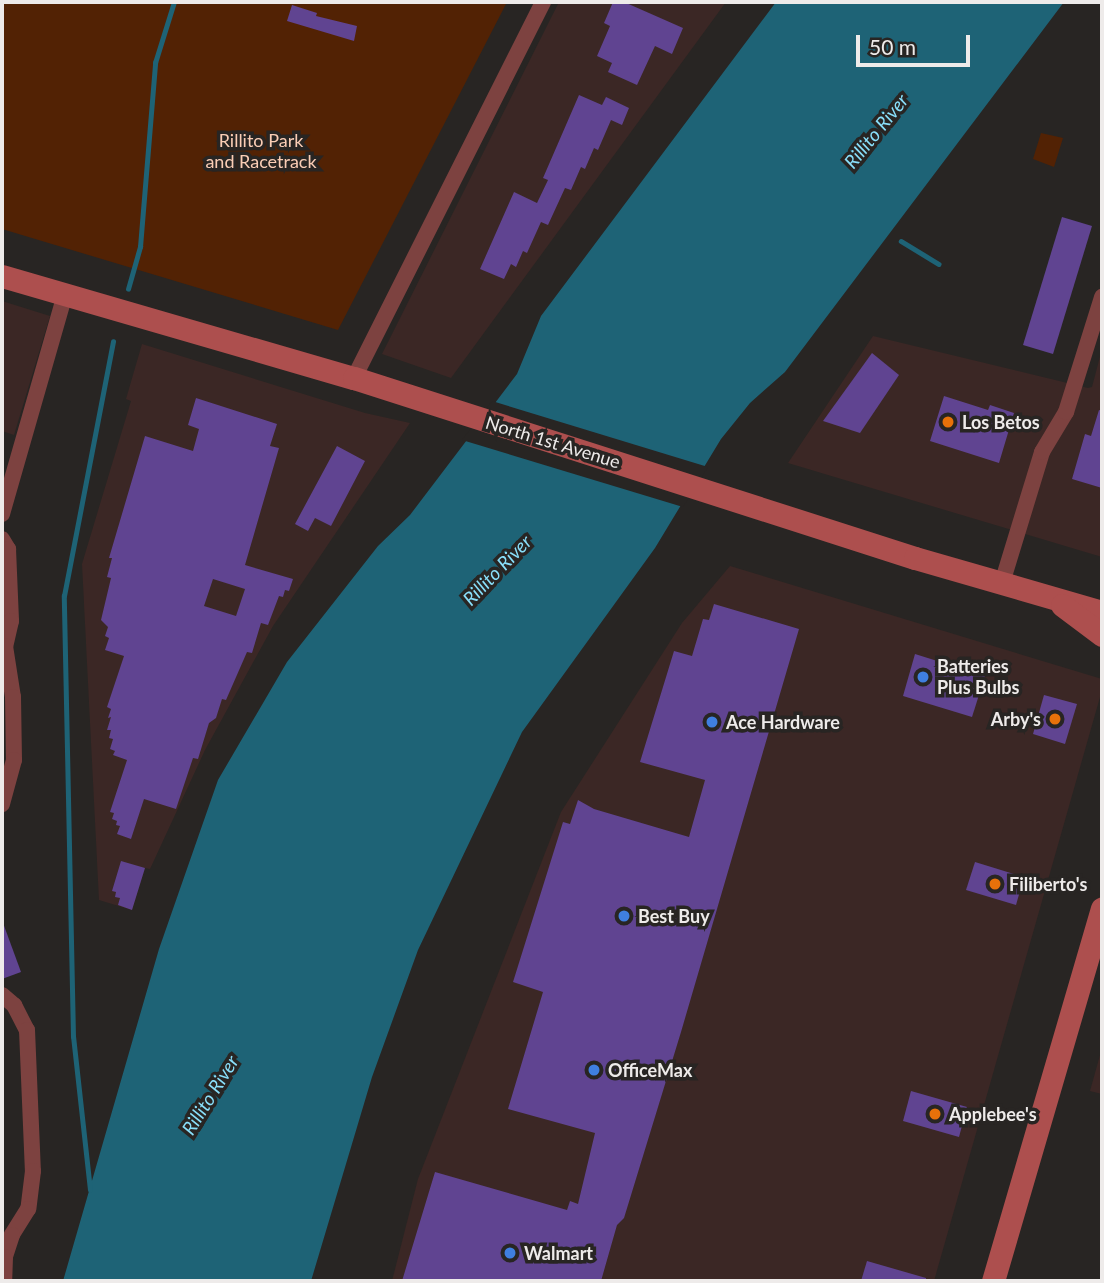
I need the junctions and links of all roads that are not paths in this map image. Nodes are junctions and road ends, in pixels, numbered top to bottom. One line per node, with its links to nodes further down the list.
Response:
1 (543, 2): 5 (street)
2 (2, 276): 3 (main road, North 1st Avenue)
3 (65, 295): 5 (main road, North 1st Avenue); 6 (street)
4 (1102, 297): 8 (street)
5 (354, 378): 8 (main road, North 1st Avenue)
6 (2, 514)
7 (2, 539): 12 (street)
8 (1002, 583): 9 (main road, North 1st Avenue)
9 (1051, 597): 10 (main road, North 1st Avenue); 11 (main road)
10 (1102, 612)
11 (1102, 635)
12 (4, 644): 13 (street)
13 (2, 804)
14 (1102, 909): 17 (main road)
15 (2, 995): 16 (street)
16 (4, 1281)
17 (993, 1281)

